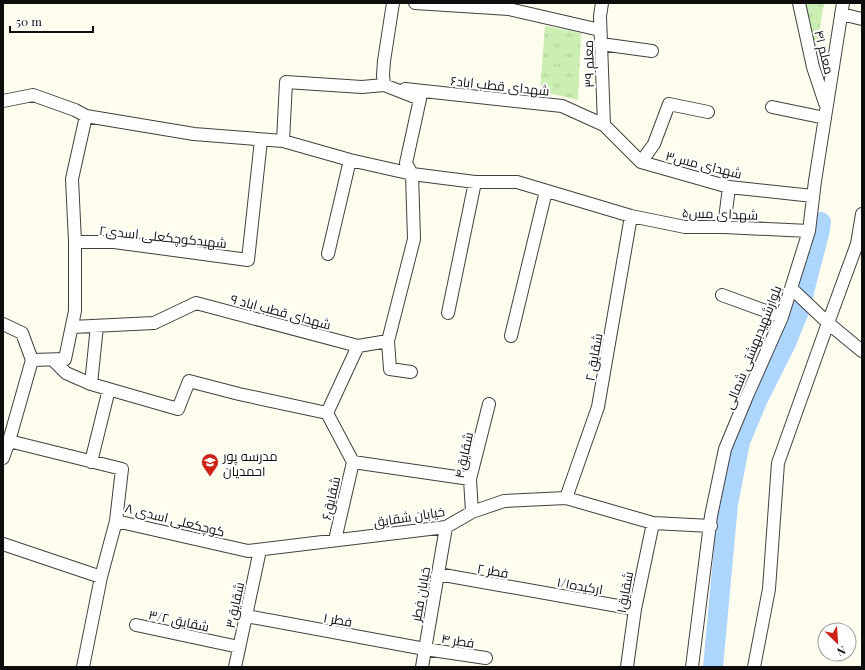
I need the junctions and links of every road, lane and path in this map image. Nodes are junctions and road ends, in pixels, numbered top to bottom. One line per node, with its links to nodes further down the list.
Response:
1 (393, 3): 9 (street)
2 (415, 3): 6 (street)
3 (602, 3): 6 (street, معلم ۳۹)
4 (799, 3): 13 (street, معلم ۴۱)
5 (849, 13): 13 (street, بلوارشهیدبهشتی شمالی)
6 (600, 30): 7 (street, معلم ۳۹)
7 (601, 44): 8 (street); 15 (street, معلم ۳۹)
8 (652, 51)
9 (386, 86): 15 (street, شهدای قطب اباد۶); 17 (street); 20 (street)
10 (4, 98): 14 (street, شهدای مس۵)
11 (772, 107): 13 (street)
12 (708, 112): 19 (street)
13 (826, 112): 24 (street, بلوارشهیدبهشتی شمالی)
14 (86, 116): 16 (street, شهدای مس۵); 29 (street)
15 (604, 125): 19 (street, شهدای مس۳)
16 (262, 140): 17 (street, شهدای مس۵); 29 (street, شهیدکوچکعلی اسدی۲)
17 (283, 141): 18 (street, شهدای مس۵)
18 (350, 160): 20 (street, شهدای مس۵); 31 (street)
19 (641, 162): 22 (street, شهدای مس۳)
20 (412, 174): 21 (street, شهدای مس۵); 41 (street)
21 (475, 182): 23 (street, شهدای مس۵); 34 (street)
22 (729, 187): 24 (street, شهدای مس۳); 27 (street)
23 (546, 191): 26 (street, شهدای مس۵); 40 (street)
24 (814, 196): 28 (street, بلوارشهیدبهشتی شمالی)
25 (862, 214): 30 (street)
26 (631, 216): 27 (street, شهدای مس۵); 56 (street, شقایق ۲)
27 (724, 227): 28 (street, شهدای مس۵)
28 (809, 231): 32 (street, بلوارشهیدبهشتی شمالی)
29 (75, 242): 39 (street)
30 (860, 245): 36 (street)
31 (328, 254)
32 (791, 288): 35 (street, بلوارشهیدبهشتی شمالی); 36 (street)
33 (722, 296): 35 (street)
34 (448, 312)
35 (782, 317): 60 (street, بلوارشهیدبهشتی شمالی)
36 (828, 323): 43 (street); 79 (street)
37 (3, 324): 44 (street)
38 (97, 326): 39 (street); 42 (street, شهدای قطب اباد ۹); 47 (street)
39 (72, 327): 45 (street)
40 (510, 336)
41 (388, 342): 42 (street); 46 (street)
42 (358, 346): 50 (street)
43 (862, 351)
44 (32, 360): 45 (street); 51 (street)
45 (54, 360): 47 (street)
46 (411, 372)
47 (91, 384): 48 (street)
48 (109, 389): 50 (street); 53 (street)
49 (489, 404): 55 (street, شقایق۴)
50 (327, 413): 54 (street)
51 (9, 441): 52 (street); 53 (street, کوچکعلی اسدی ۸)
52 (3, 458)
53 (91, 462): 58 (street, کوچکعلی اسدی ۸)
54 (352, 462): 55 (street); 62 (street, شقایق۶)
55 (470, 479): 57 (street, شقایق۴)
56 (566, 498): 57 (street, خیابان شقایق); 59 (street, خیابان شقایق)
57 (472, 512): 61 (street, خیابان شقایق)
58 (116, 521): 64 (street, کوچکعلی اسدی ۸); 66 (street)
59 (653, 523): 60 (street, خیابان شقایق); 68 (street, شقایق۱)
60 (711, 526): 78 (street, بلوارشهیدبهشتی شمالی)
61 (446, 527): 62 (street, خیابان شقایق); 65 (street, خیابان فطر)
62 (335, 540): 64 (street, خیابان شقایق)
63 (3, 544): 66 (street)
64 (254, 550): 69 (street, شقایق۳)
65 (438, 574): 67 (street, فطر ۲); 72 (street, خیابان فطر)
66 (101, 577): 74 (street)
67 (544, 593): 68 (street, ارکیده۱/۱)
68 (635, 609): 77 (street, شقایق۱)
69 (246, 616): 71 (street, شقایق۳); 72 (street, فطر ۱)
70 (136, 625): 71 (street, شقایق ۳/۲)
71 (239, 647): 75 (street, شقایق۳)
72 (425, 649): 73 (street, فطر ۴); 76 (street, خیابان فطر)
73 (486, 658)
74 (83, 667)
75 (235, 667)
76 (422, 667)
77 (627, 667)
78 (692, 667)
79 (754, 667)

